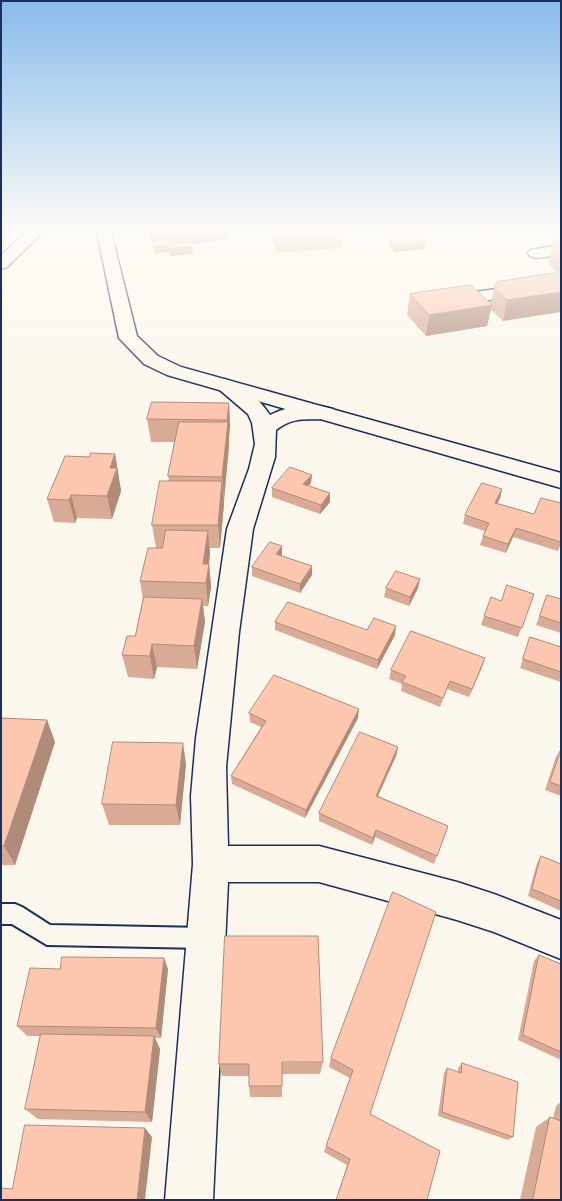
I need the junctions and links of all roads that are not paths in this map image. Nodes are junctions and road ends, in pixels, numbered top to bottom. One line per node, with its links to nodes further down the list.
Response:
1 (114, 284): 4 (street)
2 (561, 285): 3 (street)
3 (432, 303)
4 (224, 385): 5 (street); 6 (street)
5 (326, 413): 6 (street); 7 (street)
6 (265, 428): 8 (street)
7 (561, 481)
8 (211, 864): 10 (street); 11 (street)
9 (1, 914): 10 (lane)
10 (207, 938): 12 (street)
11 (561, 940)
12 (189, 1200)

